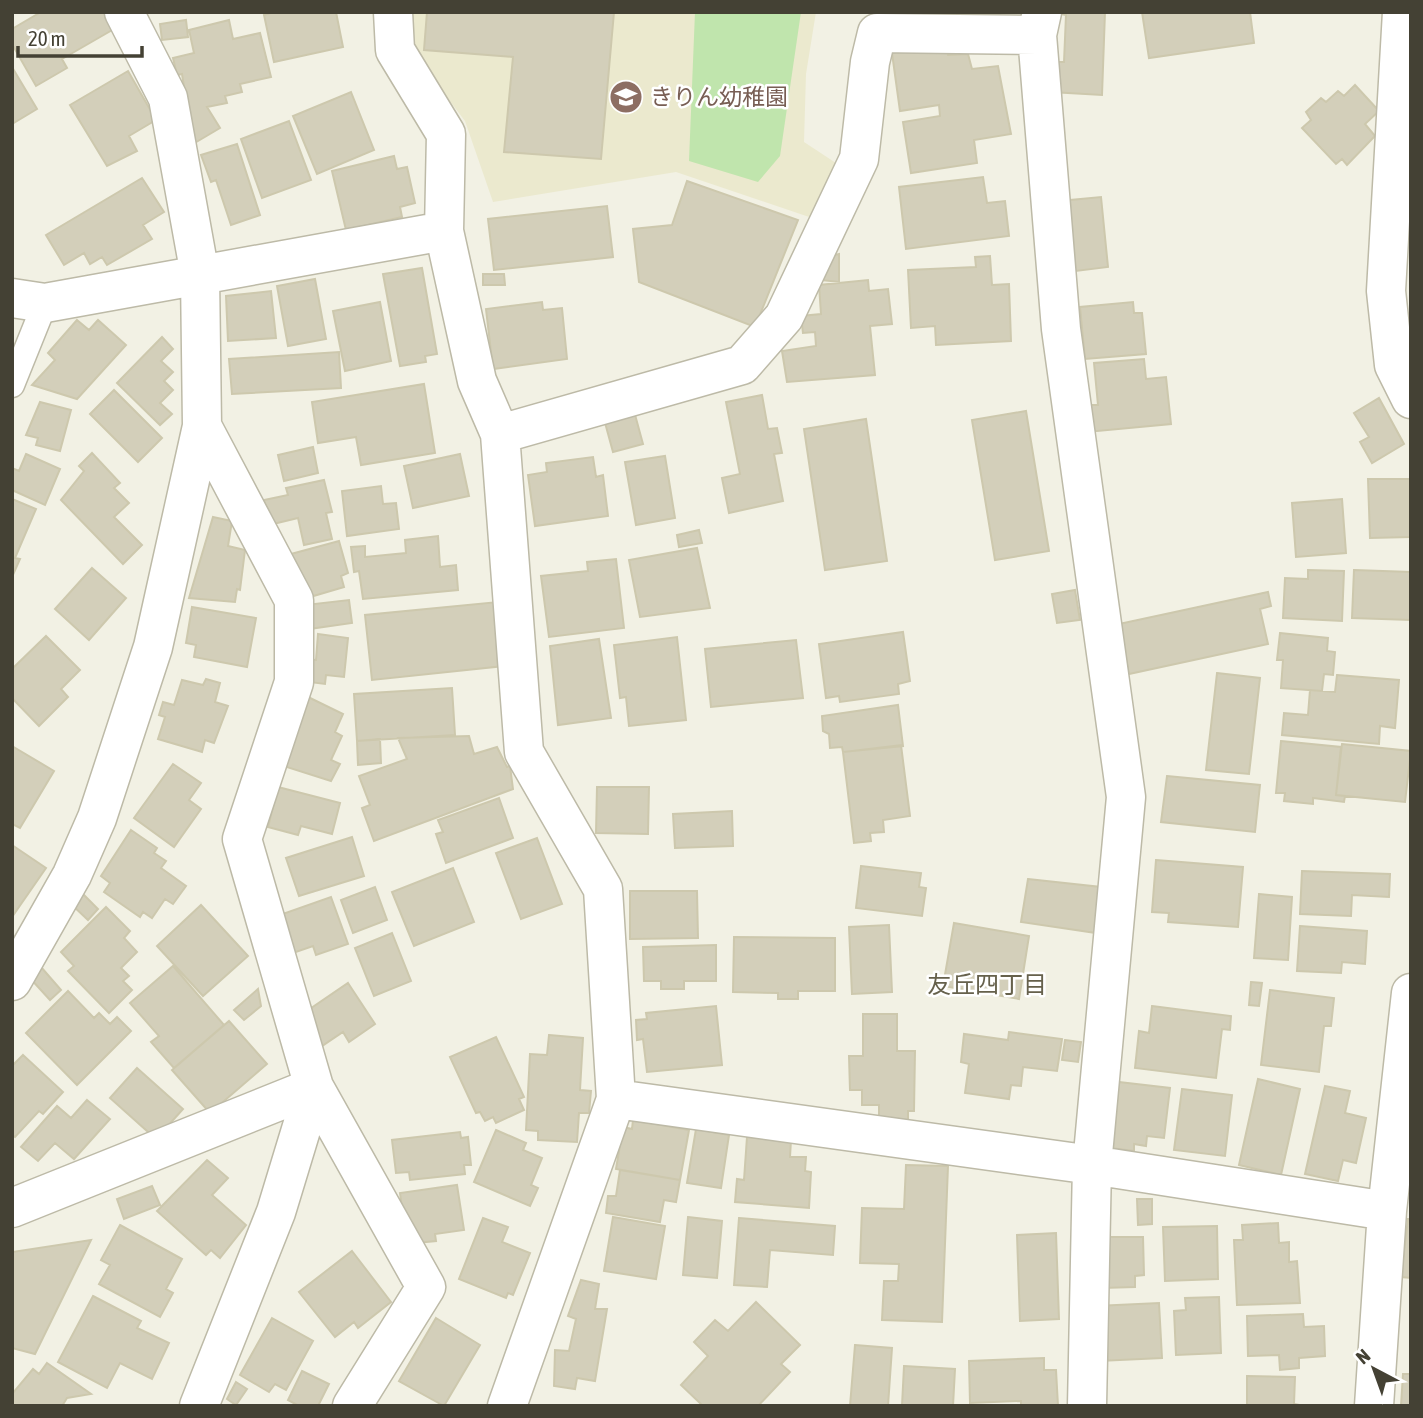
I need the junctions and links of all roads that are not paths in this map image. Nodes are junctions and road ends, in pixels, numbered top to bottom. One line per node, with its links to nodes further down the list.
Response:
1 (124, 12): 6 (street)
2 (393, 12): 5 (street)
3 (1402, 12): 9 (street)
4 (1039, 24): 11 (street); 16 (street)
5 (444, 231): 6 (street); 11 (street)
6 (200, 275): 7 (street); 10 (street)
7 (29, 300): 8 (lane)
8 (12, 385)
9 (1411, 399)
10 (202, 426): 12 (street); 14 (street)
11 (500, 434): 15 (street)
12 (12, 981)
13 (1411, 993): 18 (street)
14 (314, 1087): 17 (street); 19 (street); 20 (street)
15 (616, 1099): 16 (street); 21 (street)
16 (1092, 1164): 18 (street); 22 (street)
17 (12, 1208)
18 (1387, 1211): 23 (street)
19 (199, 1406)
20 (352, 1406)
21 (506, 1406)
22 (1087, 1406)
23 (1374, 1406)

